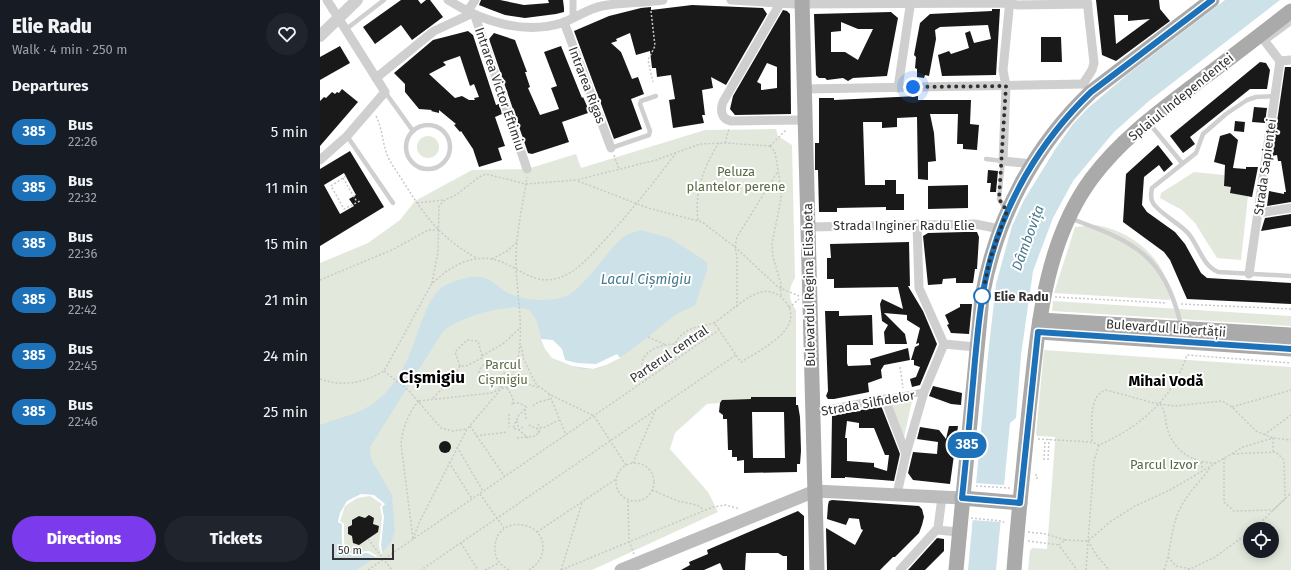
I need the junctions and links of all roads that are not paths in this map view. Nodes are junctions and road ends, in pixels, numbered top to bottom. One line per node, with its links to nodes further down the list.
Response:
1 (327, 0): 19 (street)
2 (357, 0): 19 (street)
3 (384, 0): 22 (lane)
4 (448, 0): 17 (street, Intrarea Victor Eftimiu)
5 (474, 0): 17 (street)
6 (574, 0): 18 (street)
7 (663, 0): 12 (street)
8 (731, 0): 13 (street)
9 (1212, 0): 30 (main road)
10 (910, 1): 11 (street); 14 (street); 29 (street)
11 (1010, 1): 15 (street); 28 (street)
12 (610, 2): 18 (street)
13 (781, 2): 14 (street); 36 (street)
14 (802, 2): 31 (main road, Bulevardul Regina Elisabeta)
15 (1087, 2): 30 (street)
16 (1291, 11): 24 (main road, Splaiul Independenței)
17 (471, 14): 20 (street); 27 (street); 45 (street, Intrarea Victor Eftimiu)
18 (573, 17): 20 (street)
19 (338, 19): 22 (street); 23 (street)
20 (564, 22): 39 (street, Intrarea Rigas)
21 (1291, 23): 24 (lane)
22 (345, 30): 27 (street)
23 (320, 36)
24 (1262, 39): 26 (street); 35 (main road, Splaiul Independenței)
25 (1291, 60): 26 (street)
26 (1280, 61): 34 (street, Strada Sapienței)
27 (376, 78): 32 (street)
28 (1006, 86): 29 (street); 30 (street); 42 (street)
29 (898, 88): 31 (street)
30 (1087, 88): 43 (main road)
31 (804, 89): 36 (main road, Bulevardul Regina Elisabeta)
32 (385, 92): 37 (lane); 38 (street)
33 (656, 96): 39 (lane)
34 (1275, 96): 44 (lane); 49 (street, Strada Sapienței)
35 (1148, 120): 44 (lane); 50 (main road, Splaiul Independenței)
36 (800, 121): 52 (main road, Bulevardul Regina Elisabeta)
37 (413, 131): 37 (lane)
38 (347, 136): 41 (street); 46 (lane)
39 (611, 148)
40 (986, 159): 42 (lane)
41 (320, 160)
42 (1003, 161): 43 (street); 48 (lane)
43 (1032, 164): 48 (main road)
44 (1182, 164): 54 (lane)
45 (527, 170)
46 (393, 203)
47 (1291, 208): 49 (street)
48 (1007, 211): 53 (main road)
49 (1258, 214): 54 (street, Strada Sapienței)
50 (1068, 218): 56 (main road, Splaiul Independenței); 57 (lane)
51 (917, 224): 52 (street, Strada Inginer Radu Elie); 53 (street, Strada Inginer Radu Elie); 59 (street)
52 (808, 227): 64 (main road, Bulevardul Regina Elisabeta)
53 (1000, 229): 60 (main road)
54 (1249, 274): 55 (lane)
55 (1291, 276)
56 (1039, 326): 57 (main road, Bulevardul Libertății); 61 (main road, Bulevardul Libertății); 70 (main road, Splaiul Independenței)
57 (1182, 329): 58 (main road, Bulevardul Libertății)
58 (1291, 336)
59 (944, 344): 60 (street); 62 (street)
60 (976, 347): 68 (main road)
61 (1291, 349)
62 (924, 392): 63 (street, Strada Silfidelor); 65 (street)
63 (885, 400): 64 (street, Strada Silfidelor); 65 (street)
64 (812, 413): 66 (main road, Bulevardul Regina Elisabeta)
65 (906, 454): 67 (street)
66 (815, 491): 67 (main road); 73 (main road); 75 (main road, Bulevardul Regina Elisabeta)
67 (897, 494): 69 (main road)
68 (967, 494): 69 (main road); 70 (main road); 72 (main road)
69 (942, 497): 71 (street)
70 (1020, 503): 78 (main road, Splaiul Independenței)
71 (937, 530): 72 (street); 76 (street)
72 (959, 532): 77 (main road)
73 (644, 564): 74 (main road)
74 (621, 570)
75 (816, 570)
76 (900, 570)
77 (956, 570)
78 (1014, 570)

